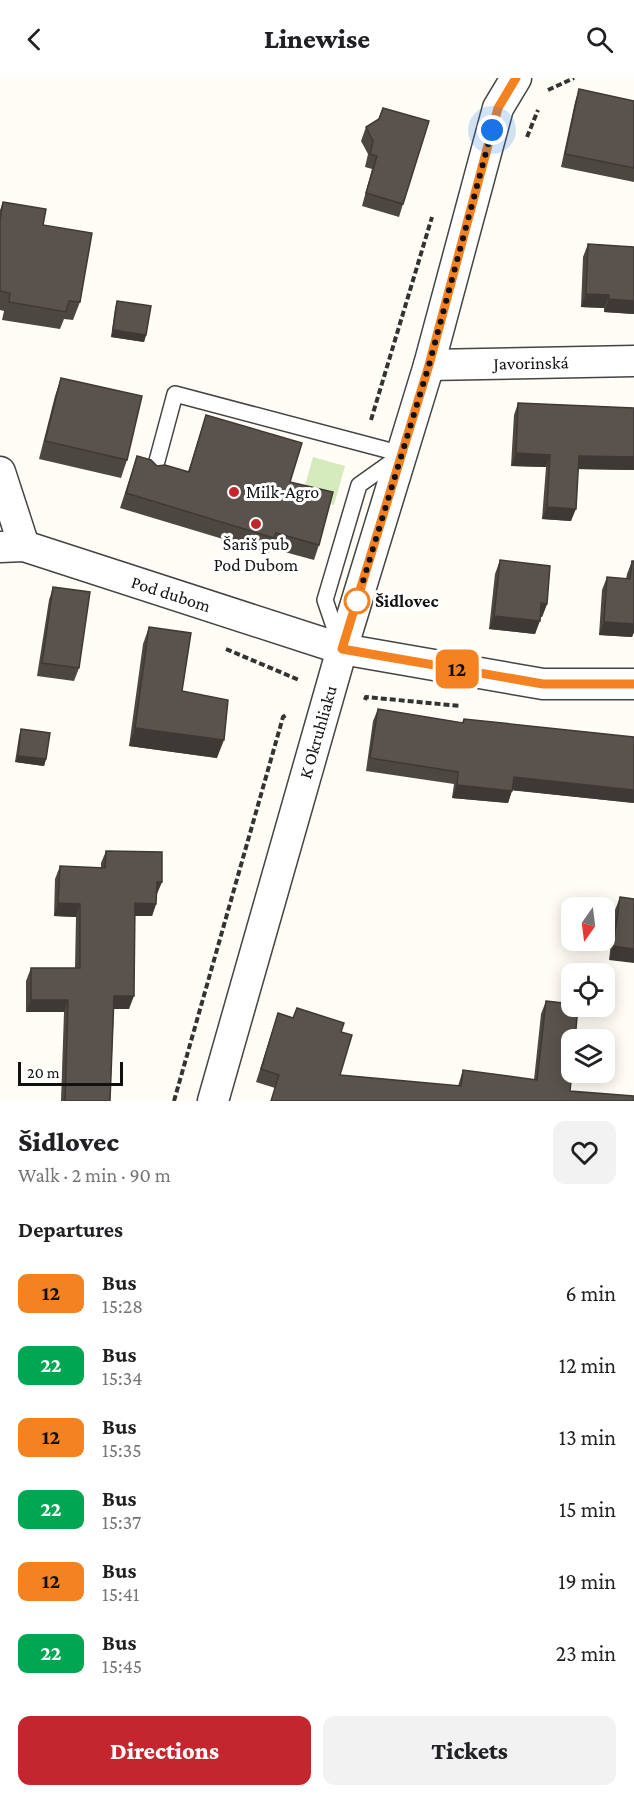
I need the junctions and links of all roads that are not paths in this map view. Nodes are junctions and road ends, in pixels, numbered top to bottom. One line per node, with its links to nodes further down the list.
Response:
1 (516, 78): 3 (street, K Okruhliaku)
2 (634, 361): 3 (street, Javorinská)
3 (429, 365): 4 (street, K Okruhliaku)
4 (402, 454): 6 (lane); 8 (street, K Okruhliaku)
5 (0, 472): 7 (street)
6 (154, 472)
7 (12, 546): 8 (street, Pod dubom)
8 (342, 649): 9 (street, Pod dubom); 10 (street, K Okruhliaku)
9 (634, 684)
10 (213, 1101)

